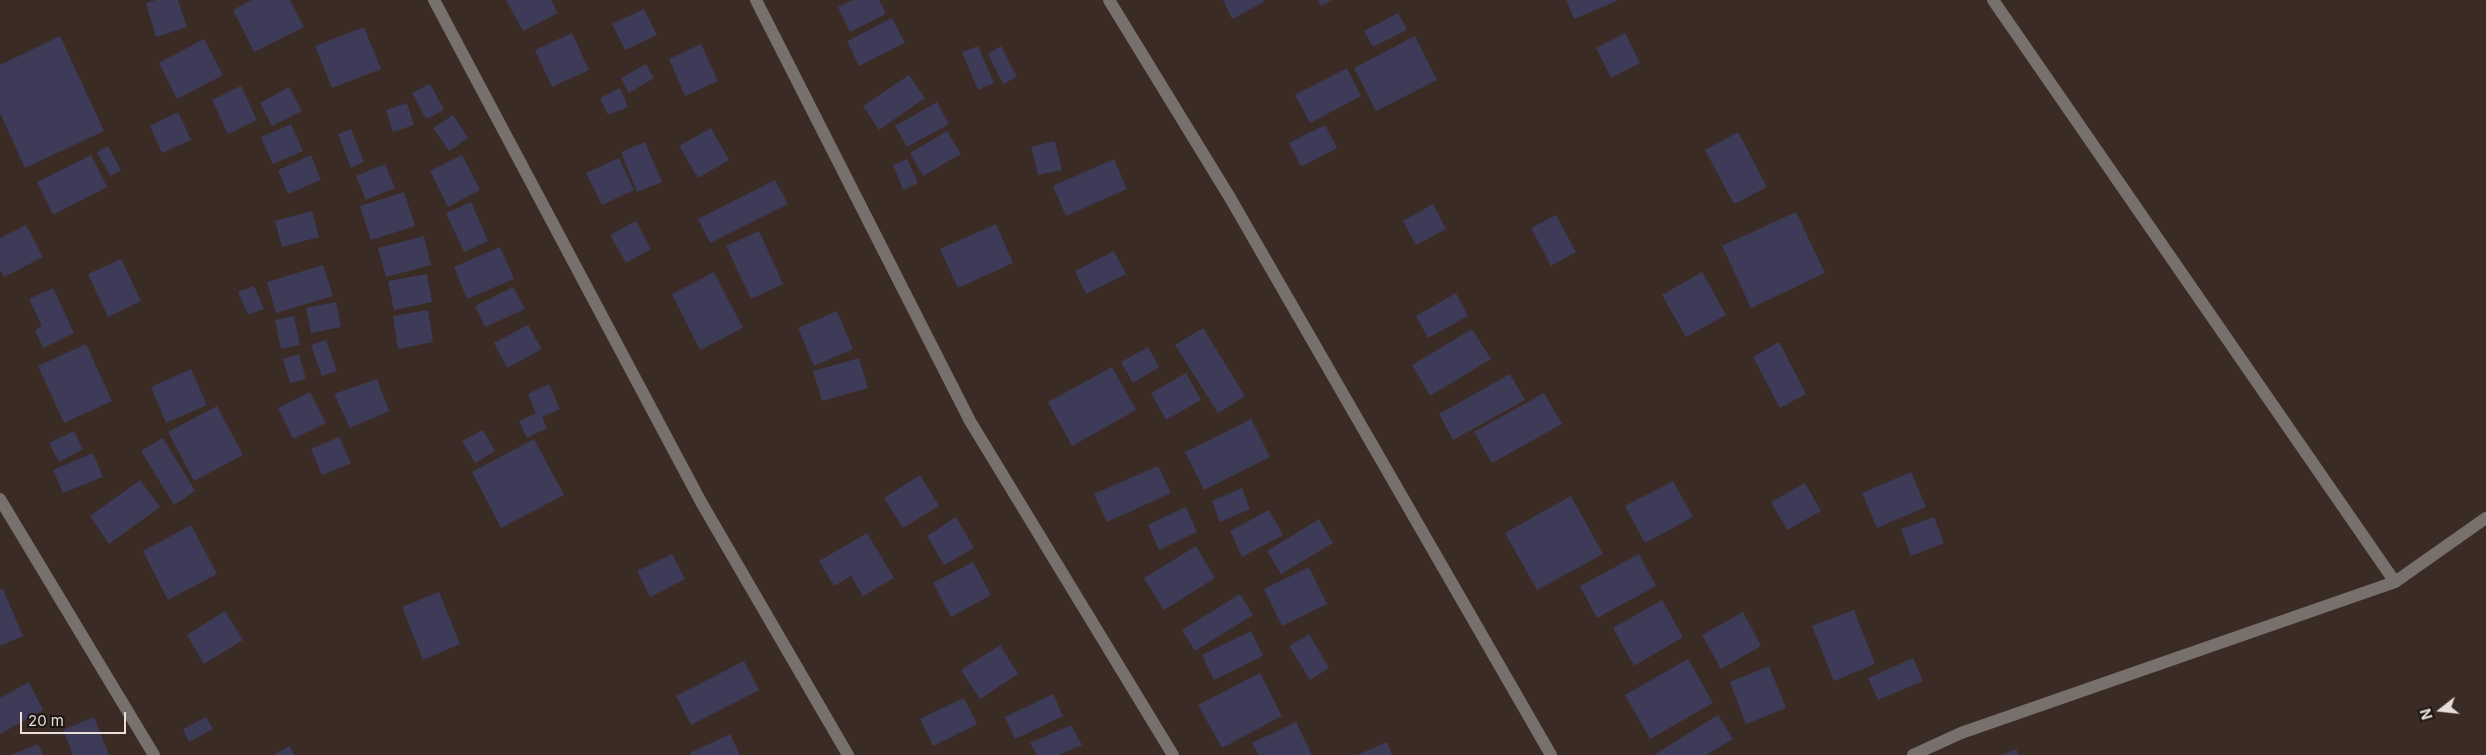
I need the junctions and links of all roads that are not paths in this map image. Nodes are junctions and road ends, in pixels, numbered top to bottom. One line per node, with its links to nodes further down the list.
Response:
1 (434, 0): 9 (street)
2 (756, 0): 10 (street)
3 (1109, 0): 11 (street)
4 (1993, 0): 7 (street)
5 (0, 499): 8 (street)
6 (2486, 518): 7 (street)
7 (2395, 582): 12 (street)
8 (154, 755)
9 (848, 755)
10 (1173, 755)
11 (1550, 755)
12 (1913, 755)

